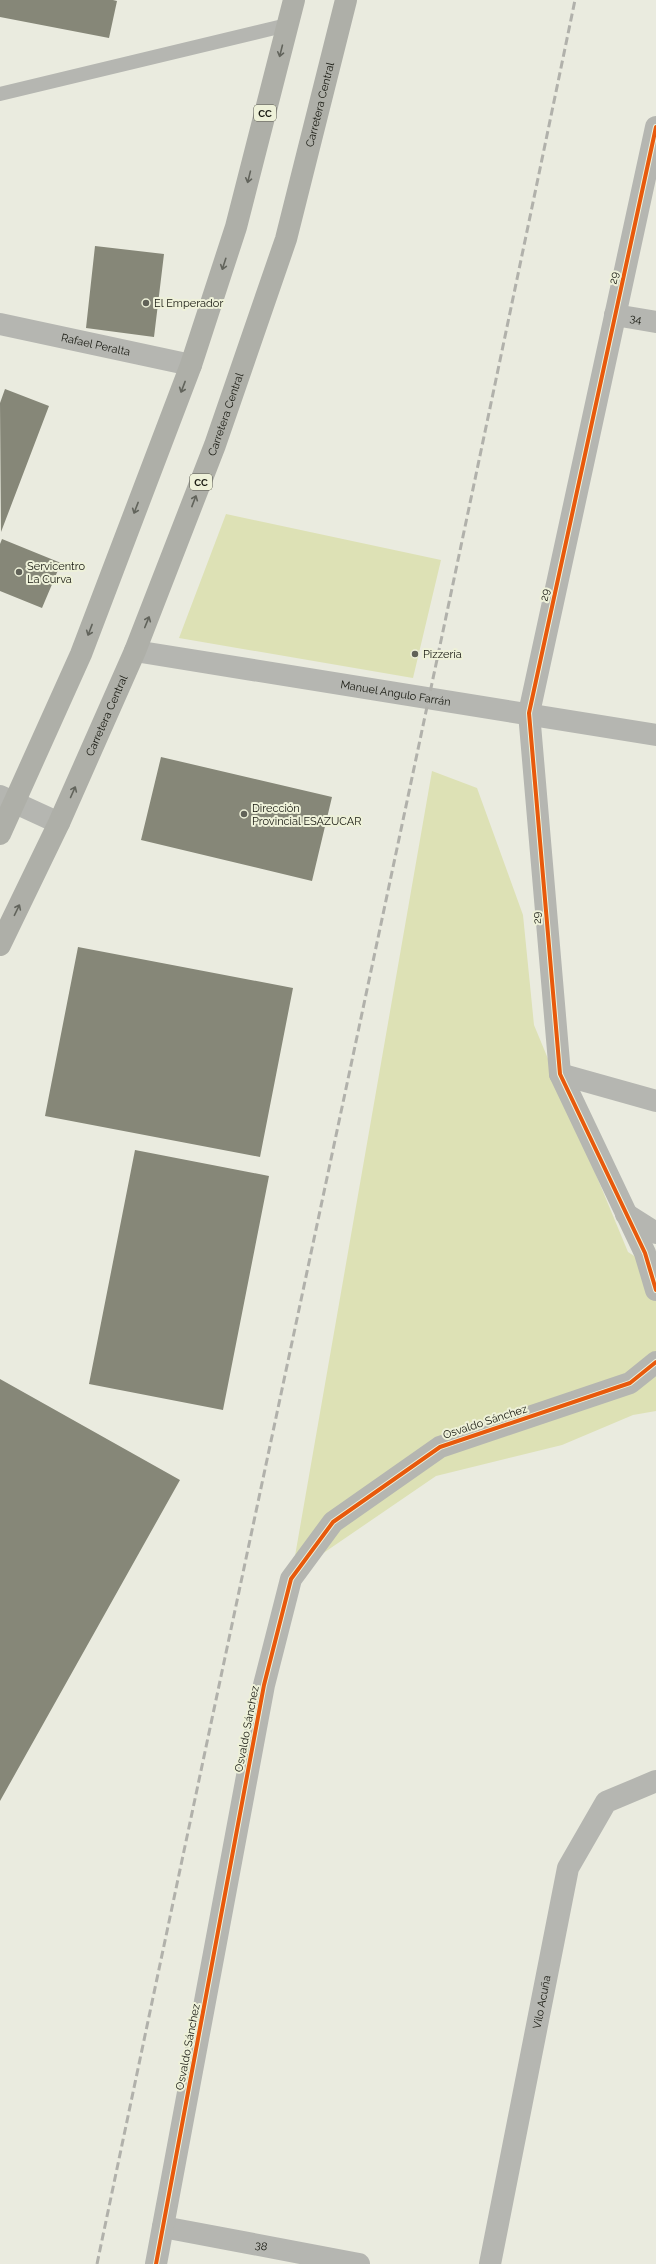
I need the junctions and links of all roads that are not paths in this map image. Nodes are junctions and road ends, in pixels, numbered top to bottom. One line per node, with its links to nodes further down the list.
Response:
1 (294, 0): 3 (main road, CC)
2 (346, 0): 10 (main road, Carretera Central / CC, one-way to 2)
3 (287, 25): 4 (lane); 9 (main road, CC, one-way to 9)
4 (0, 94)
5 (656, 127): 6 (street, 29)
6 (615, 315): 7 (street, 34); 11 (street, 29)
7 (656, 322)
8 (0, 324): 9 (street, Rafael Peralta)
9 (191, 365): 13 (main road, CC, one-way to 13)
10 (135, 651): 11 (street, Manuel Angulo Farrán); 14 (main road, Carretera Central / CC, one-way to 10)
11 (529, 713): 12 (street, Manuel Angulo Farrán); 17 (street, 29)
12 (656, 735)
13 (8, 799): 14 (street); 15 (main road, CC)
14 (59, 823): 16 (main road, Carretera Central / CC, one-way to 14)
15 (0, 834)
16 (0, 945)
17 (560, 1074): 18 (street); 19 (street)
18 (656, 1101)
19 (626, 1214): 20 (street); 21 (street)
20 (656, 1233)
21 (656, 1290)
22 (656, 1362): 24 (street, Osvaldo Sánchez)
23 (656, 1781): 27 (street, Vilo Acuña)
24 (163, 2227): 25 (street, Osvaldo Sánchez); 26 (street, 38)
25 (156, 2264)
26 (359, 2264)
27 (490, 2264)

